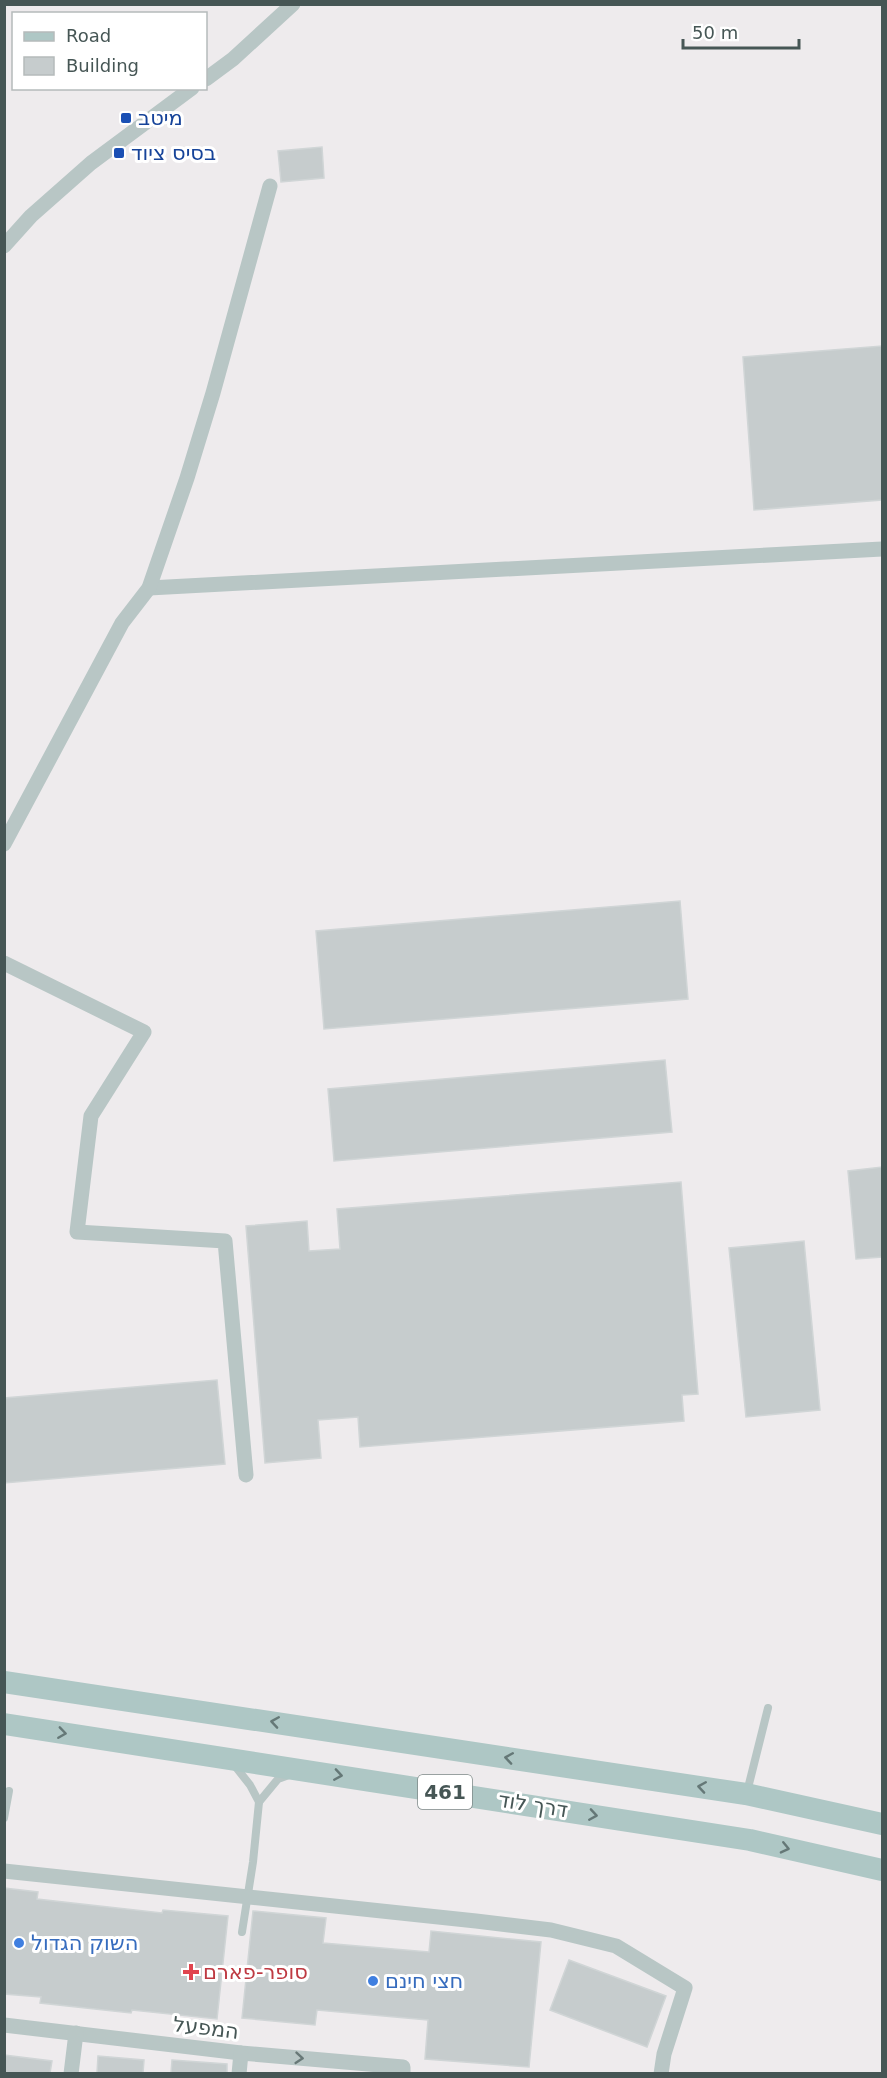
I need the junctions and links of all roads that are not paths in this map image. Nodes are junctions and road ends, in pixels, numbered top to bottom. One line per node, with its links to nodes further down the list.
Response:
1 (293, 4): 2 (street)
2 (207, 78)
3 (189, 90): 5 (street)
4 (270, 186): 7 (street)
5 (4, 246)
6 (882, 549): 7 (street)
7 (149, 588): 8 (street)
8 (4, 844)
9 (4, 963): 10 (street)
10 (246, 1475)
11 (4, 1682): 17 (main road, דרך לוד / 461, one-way to 11)
12 (768, 1708): 17 (lane)
13 (4, 1724): 14 (main road, דרך לוד / 461, one-way to 14)
14 (226, 1757): 15 (main road, דרך לוד / 461); 18 (lane)
15 (306, 1770): 18 (lane); 21 (main road, דרך לוד / 461, one-way to 21)
16 (9, 1791): 19 (lane)
17 (746, 1794): 20 (main road, דרך לוד / 461)
18 (259, 1802): 23 (lane)
19 (4, 1818)
20 (882, 1824)
21 (882, 1870)
22 (4, 1871): 23 (street)
23 (247, 1897): 24 (lane); 31 (street)
24 (242, 1932)
25 (4, 2025): 26 (street, המפעל)
26 (76, 2034): 27 (street, המפעל); 29 (street)
27 (241, 2053): 28 (street, המפעל, one-way to 28); 30 (street)
28 (403, 2070)
29 (71, 2073)
30 (239, 2073)
31 (661, 2073)

